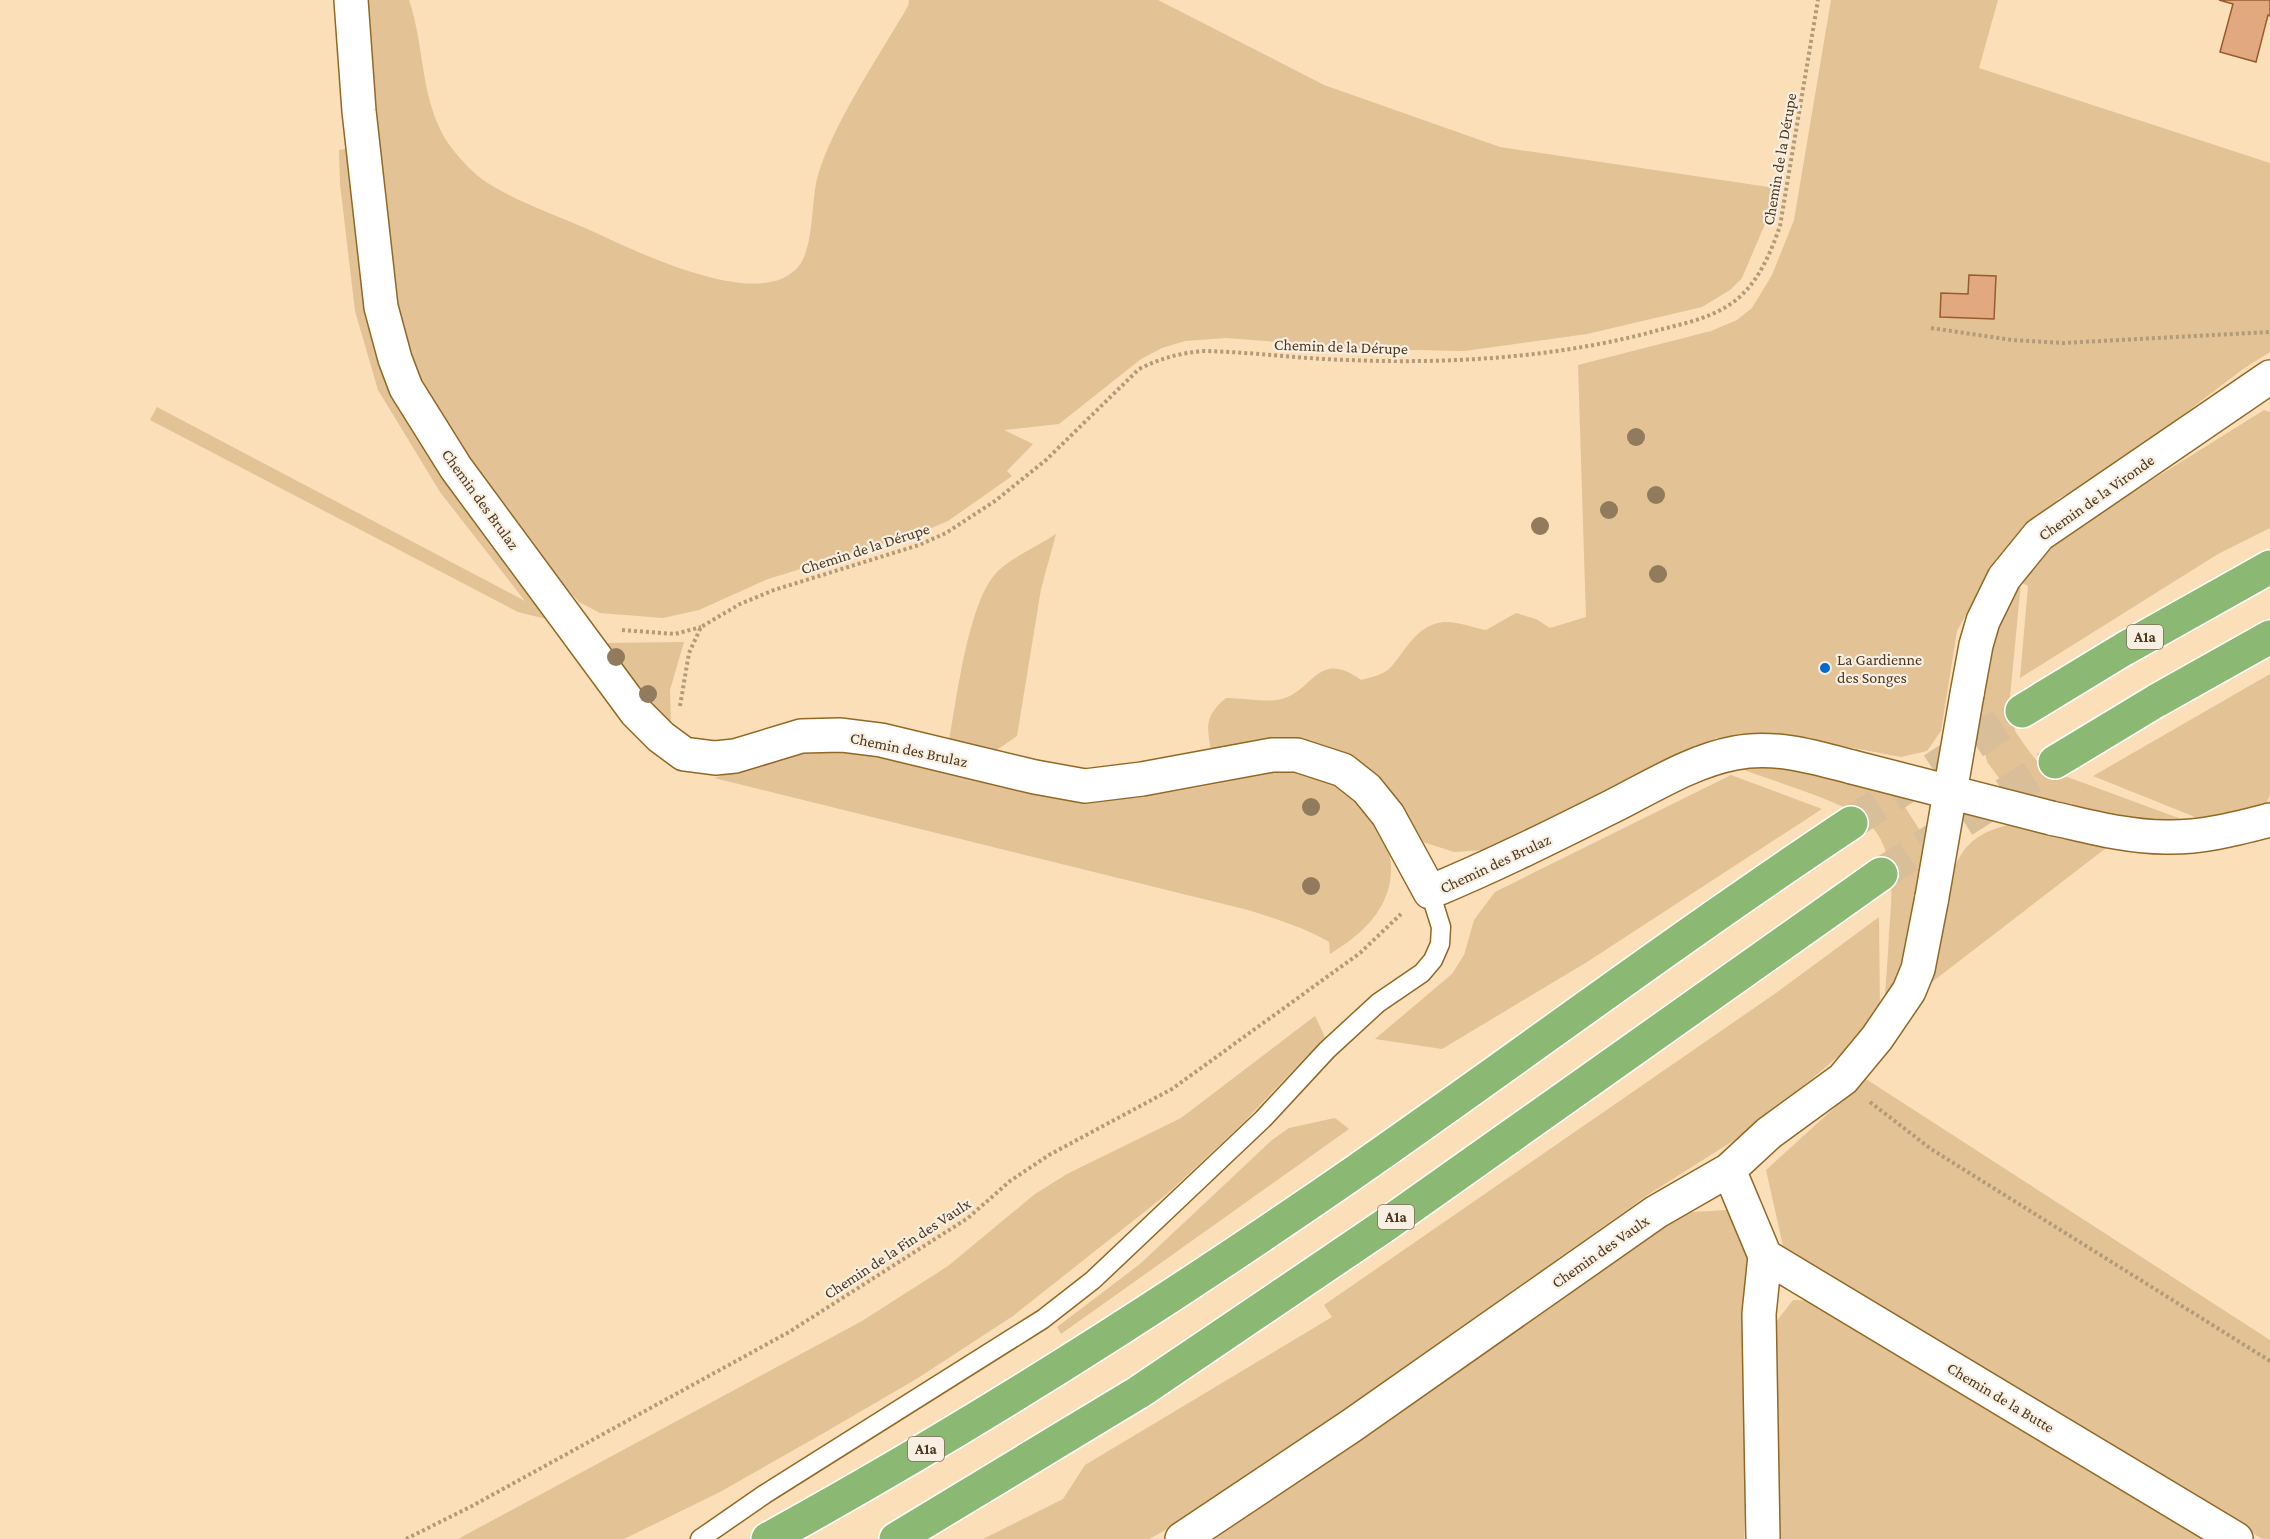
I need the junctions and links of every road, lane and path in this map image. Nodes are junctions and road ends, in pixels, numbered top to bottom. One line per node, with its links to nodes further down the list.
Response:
1 (351, 0): 7 (street, Chemin des Brulaz)
2 (1818, 0): 8 (path, Chemin de la Dérupe)
3 (1931, 328): 4 (path)
4 (2270, 332)
5 (2270, 377): 13 (street, Chemin de la Vironde, bridge)
6 (2270, 567): 10 (highway, A1a)
7 (573, 624): 8 (path, Chemin de la Dérupe); 11 (street, Chemin des Brulaz)
8 (701, 627): 11 (path)
9 (2270, 637): 12 (highway)
10 (2022, 711)
11 (684, 754): 17 (street, Chemin des Brulaz)
12 (2055, 762)
13 (1951, 793): 14 (street, Chemin des Brulaz, bridge); 17 (street, Chemin des Brulaz, bridge); 18 (street, Chemin des Vaulx, bridge)
14 (2270, 820)
15 (1851, 823): 24 (highway, A1a)
16 (1881, 874): 25 (highway, A1a)
17 (1430, 892): 22 (path, Chemin de la Fin des Vaulx); 23 (lane)
18 (1843, 1079): 19 (street, Chemin des Vaulx); 21 (path)
19 (1729, 1170): 20 (street); 26 (street, Chemin des Vaulx)
20 (1765, 1256): 27 (street); 28 (street, Chemin de la Butte)
21 (2270, 1361)
22 (406, 1539)
23 (700, 1539)
24 (768, 1539)
25 (896, 1539)
26 (1182, 1539)
27 (1763, 1539)
28 (2236, 1539)

